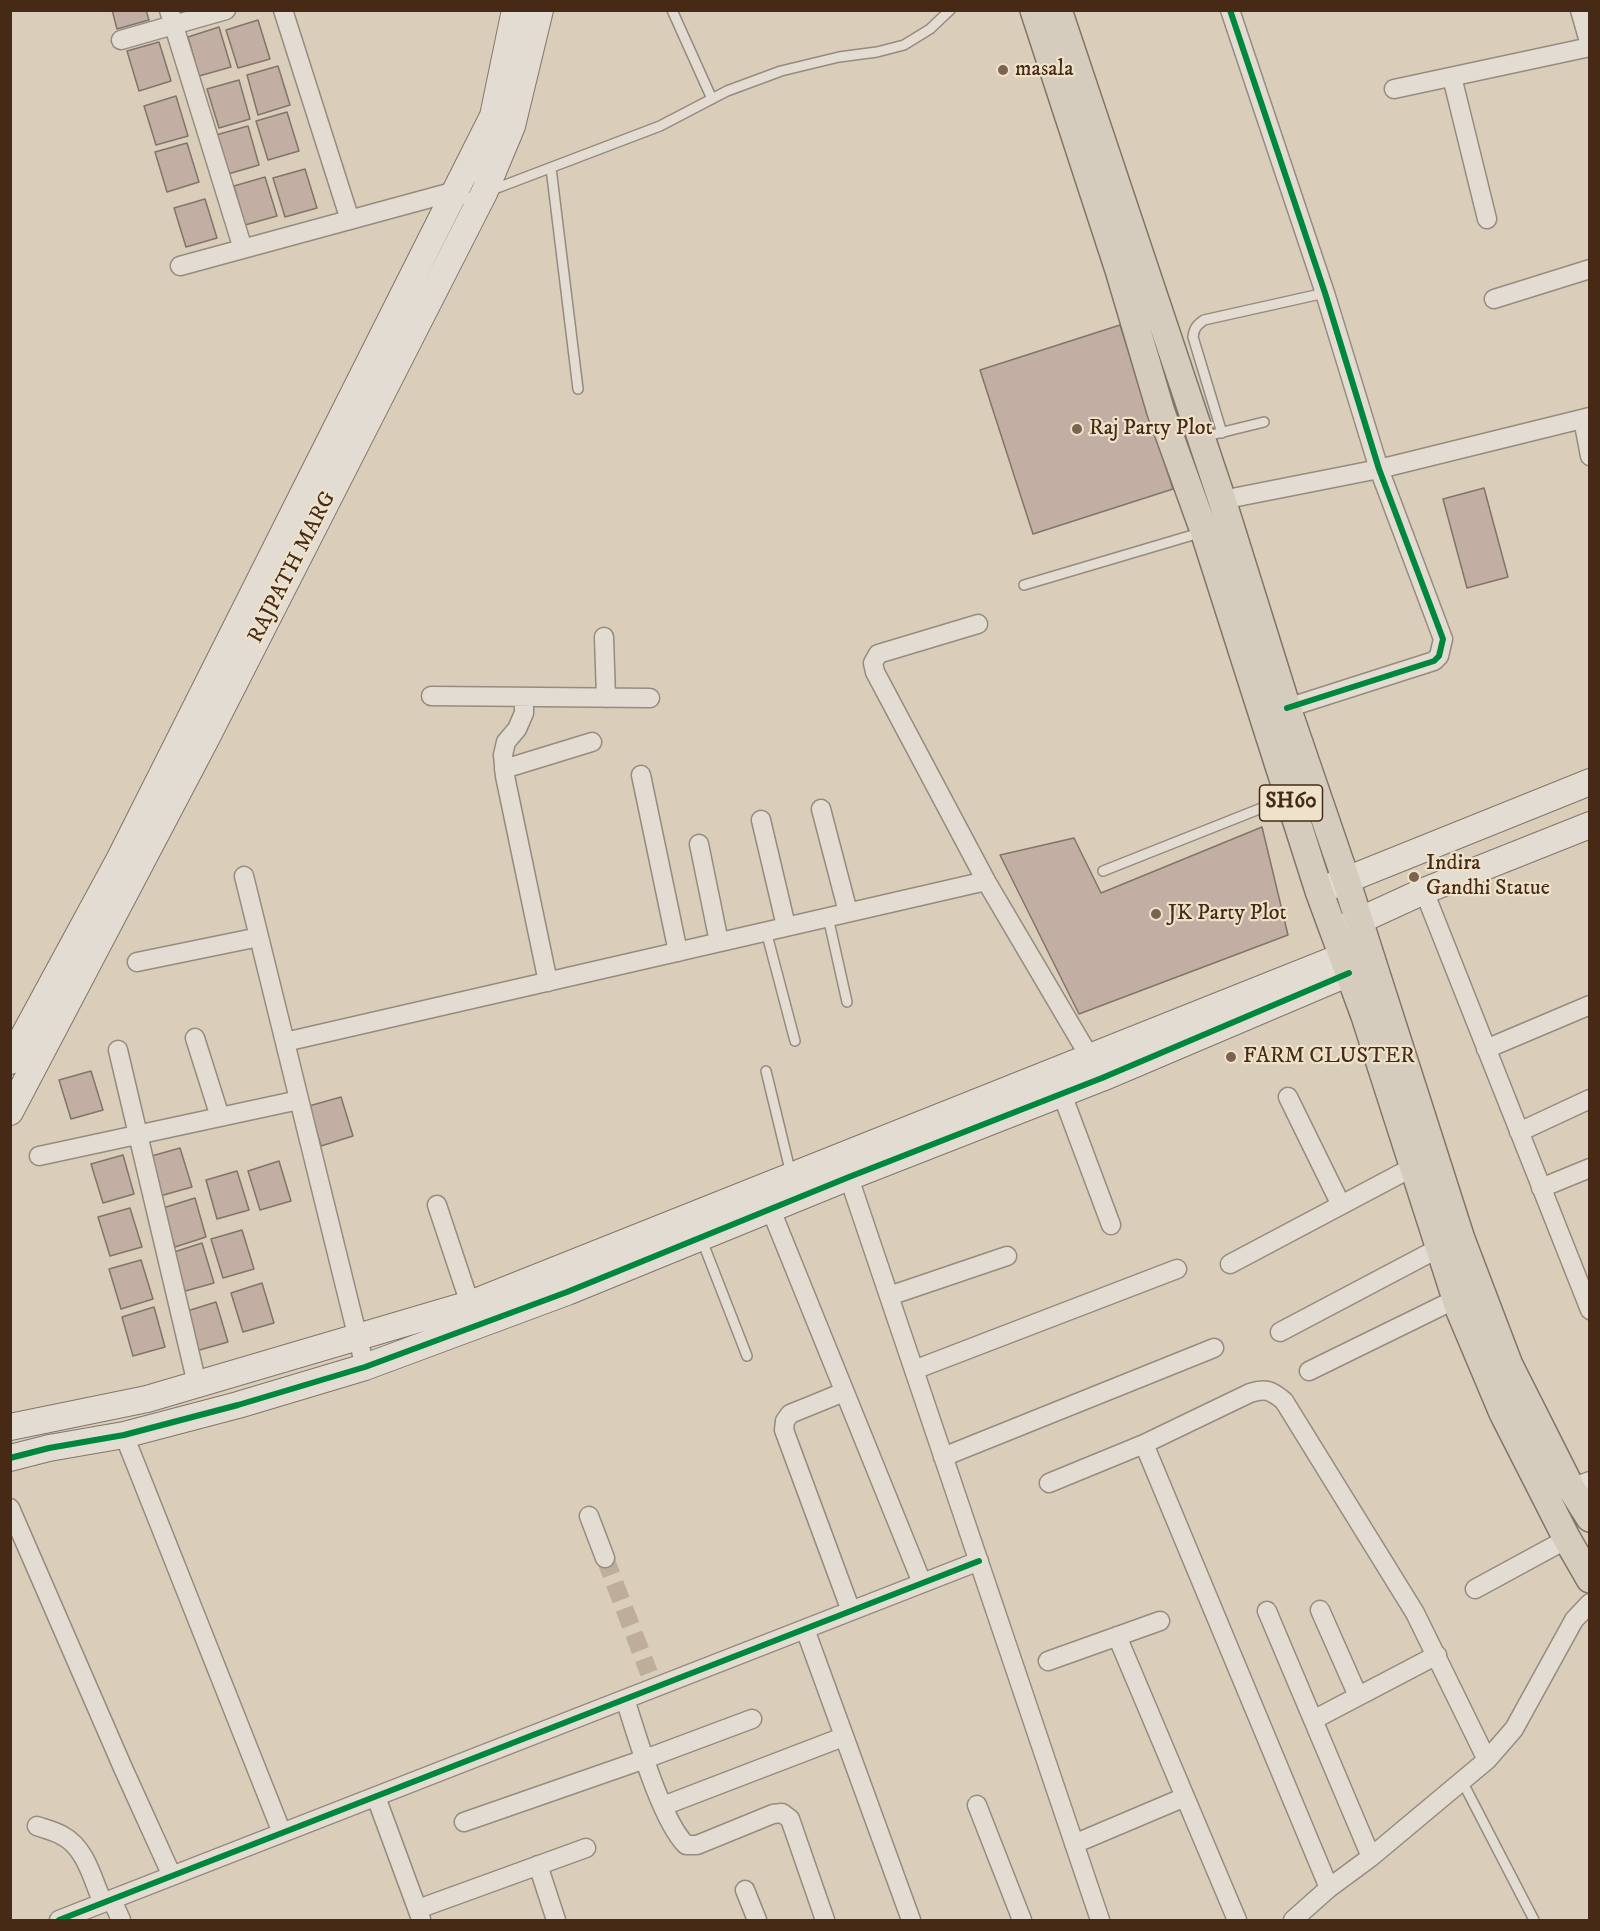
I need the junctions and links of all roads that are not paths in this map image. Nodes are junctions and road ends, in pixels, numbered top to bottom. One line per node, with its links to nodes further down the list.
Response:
1 (226, 10): 11 (street)
2 (283, 10): 21 (street)
3 (515, 10): 19 (street, RAJPATH MARG)
4 (540, 10): 18 (street, RAJPATH MARG)
5 (672, 10): 16 (lane)
6 (950, 10): 16 (lane)
7 (1034, 10): 34 (main road, SH60)
8 (1058, 10): 30 (main road, SH60)
9 (1230, 10): 25 (street)
10 (1581, 10): 13 (street)
11 (171, 18): 12 (street); 22 (street)
12 (121, 40)
13 (1590, 46): 14 (street)
14 (1452, 76): 15 (street); 20 (street)
15 (1394, 89)
16 (712, 99): 17 (lane)
17 (550, 168): 18 (lane); 27 (lane)
18 (484, 194): 19 (lane); 83 (street, RAJPATH MARG)
19 (453, 197): 21 (street); 76 (street, RAJPATH MARG)
20 (1487, 219)
21 (350, 220): 22 (street)
22 (243, 249): 23 (street)
23 (180, 266)
24 (1590, 269): 26 (street)
25 (1325, 293): 30 (lane); 32 (street)
26 (1494, 300)
27 (578, 389)
28 (1586, 418): 31 (street); 32 (street)
29 (1264, 422): 30 (lane)
30 (1212, 435): 33 (main road, SH60)
31 (1590, 456)
32 (1379, 469): 33 (street); 42 (street)
33 (1222, 501): 42 (main road, SH60)
34 (1204, 531): 35 (lane); 47 (main road, SH60)
35 (1024, 585)
36 (978, 624): 55 (street)
37 (604, 637): 40 (street)
38 (432, 696): 39 (street)
39 (524, 697): 40 (street); 44 (street)
40 (606, 698): 41 (street)
41 (650, 698)
42 (1287, 708): 54 (main road, SH60)
43 (592, 742): 44 (street)
44 (504, 769): 68 (street)
45 (641, 775): 65 (street)
46 (1590, 782): 54 (street)
47 (1289, 798): 52 (lane); 56 (main road, SH60)
48 (821, 809): 58 (street)
49 (761, 820): 61 (street)
50 (1590, 825): 57 (street)
51 (699, 844): 64 (street)
52 (1103, 871)
53 (244, 876): 63 (street)
54 (1346, 880): 56 (street); 60 (main road, SH60)
55 (986, 881): 58 (street); 77 (street)
56 (1319, 891): 66 (main road, SH60)
57 (1424, 891): 60 (street); 74 (street)
58 (848, 912): 59 (street)
59 (828, 917): 61 (street); 69 (lane)
60 (1358, 921): 66 (street); 121 (main road, SH60)
61 (786, 926): 62 (street)
62 (766, 931): 64 (street); 72 (lane)
63 (260, 937): 67 (street); 73 (street)
64 (719, 942): 65 (street)
65 (678, 952): 68 (street)
66 (1342, 954): 77 (street); 89 (main road, SH60)
67 (137, 962)
68 (549, 982): 73 (street)
69 (847, 1002)
70 (1590, 1005): 74 (street)
71 (195, 1038): 84 (street)
72 (795, 1041)
73 (285, 1042): 82 (street)
74 (1486, 1049): 85 (street)
75 (118, 1050): 86 (street)
76 (10, 1061)
77 (1096, 1068): 79 (street); 88 (street)
78 (766, 1071): 91 (lane)
79 (1062, 1094): 88 (street); 96 (street)
80 (1288, 1097): 94 (street)
81 (1590, 1099): 85 (street)
82 (299, 1100): 84 (street); 107 (street)
83 (10, 1112)
84 (220, 1117): 86 (street)
85 (1518, 1132): 92 (street)
86 (138, 1134): 87 (street); 113 (street)
87 (39, 1156)
88 (845, 1167): 91 (street); 95 (street); 102 (street)
89 (1413, 1167): 94 (street); 98 (main road, SH60)
90 (1590, 1168): 92 (street)
91 (792, 1176): 97 (street)
92 (1541, 1188): 105 (street)
93 (437, 1205): 104 (street)
94 (1341, 1205): 100 (street)
95 (771, 1210): 97 (street); 114 (street)
96 (1111, 1225)
97 (697, 1227): 104 (street); 109 (lane); 110 (street)
98 (1439, 1248): 103 (main road, SH60); 106 (street)
99 (1007, 1256): 102 (street)
100 (1230, 1264)
101 (1177, 1269): 111 (street)
102 (889, 1296): 111 (street)
103 (1456, 1299): 112 (street); 125 (main road, SH60)
104 (470, 1304): 107 (street)
105 (1590, 1310)
106 (1280, 1332)
107 (356, 1337): 110 (street); 113 (street)
108 (1214, 1348): 118 (street)
109 (747, 1356)
110 (365, 1367): 116 (street)
111 (914, 1370): 118 (street)
112 (1309, 1371)
113 (197, 1384): 115 (street)
114 (844, 1392): 129 (street); 133 (street)
115 (10, 1427)
116 (124, 1435): 119 (street); 154 (street)
117 (1144, 1444): 120 (street); 138 (street); 160 (street)
118 (944, 1457): 127 (street)
119 (10, 1458)
120 (1049, 1483)
121 (1580, 1484): 124 (main road, SH60)
122 (10, 1508): 159 (street)
123 (589, 1516): 126 (street)
124 (1590, 1518)
125 (1567, 1539): 128 (main road, SH60); 130 (street)
126 (605, 1558)
127 (979, 1561): 129 (street); 155 (street)
128 (1590, 1579)
129 (922, 1583): 133 (street)
130 (1474, 1589)
131 (1590, 1603): 146 (street)
132 (1320, 1610): 140 (street)
133 (851, 1611): 136 (street)
134 (1268, 1611): 143 (street)
135 (1160, 1621): 137 (street)
136 (806, 1629): 141 (street); 144 (street)
137 (1117, 1636): 139 (street); 149 (street)
138 (1437, 1655): 140 (street); 146 (street)
139 (1048, 1660)
140 (1358, 1696): 143 (street)
141 (625, 1699): 145 (street); 148 (street)
142 (752, 1719): 145 (street)
143 (1313, 1720): 157 (street)
144 (843, 1737): 151 (street); 169 (street)
145 (645, 1760): 151 (street); 152 (street)
146 (1487, 1760): 147 (street)
147 (1462, 1781): 157 (street); 174 (lane)
148 (376, 1797): 154 (street); 163 (street)
149 (1185, 1797): 155 (street); 172 (street)
150 (977, 1805): 170 (street)
151 (663, 1806): 168 (street)
152 (464, 1822)
153 (37, 1826): 162 (street)
154 (282, 1833): 159 (street)
155 (1074, 1844): 171 (street)
156 (586, 1848): 158 (street)
157 (1371, 1857): 160 (street)
158 (538, 1865): 163 (street); 166 (street)
159 (172, 1876): 162 (street)
160 (1329, 1888): 173 (street)
161 (745, 1890): 167 (street)
162 (107, 1902): 164 (street); 165 (street)
163 (420, 1915)
164 (59, 1920)
165 (122, 1920)
166 (556, 1920)
167 (757, 1920)
168 (825, 1920)
169 (910, 1920)
170 (1022, 1920)
171 (1100, 1920)
172 (1237, 1920)
173 (1293, 1920)
174 (1534, 1920)

